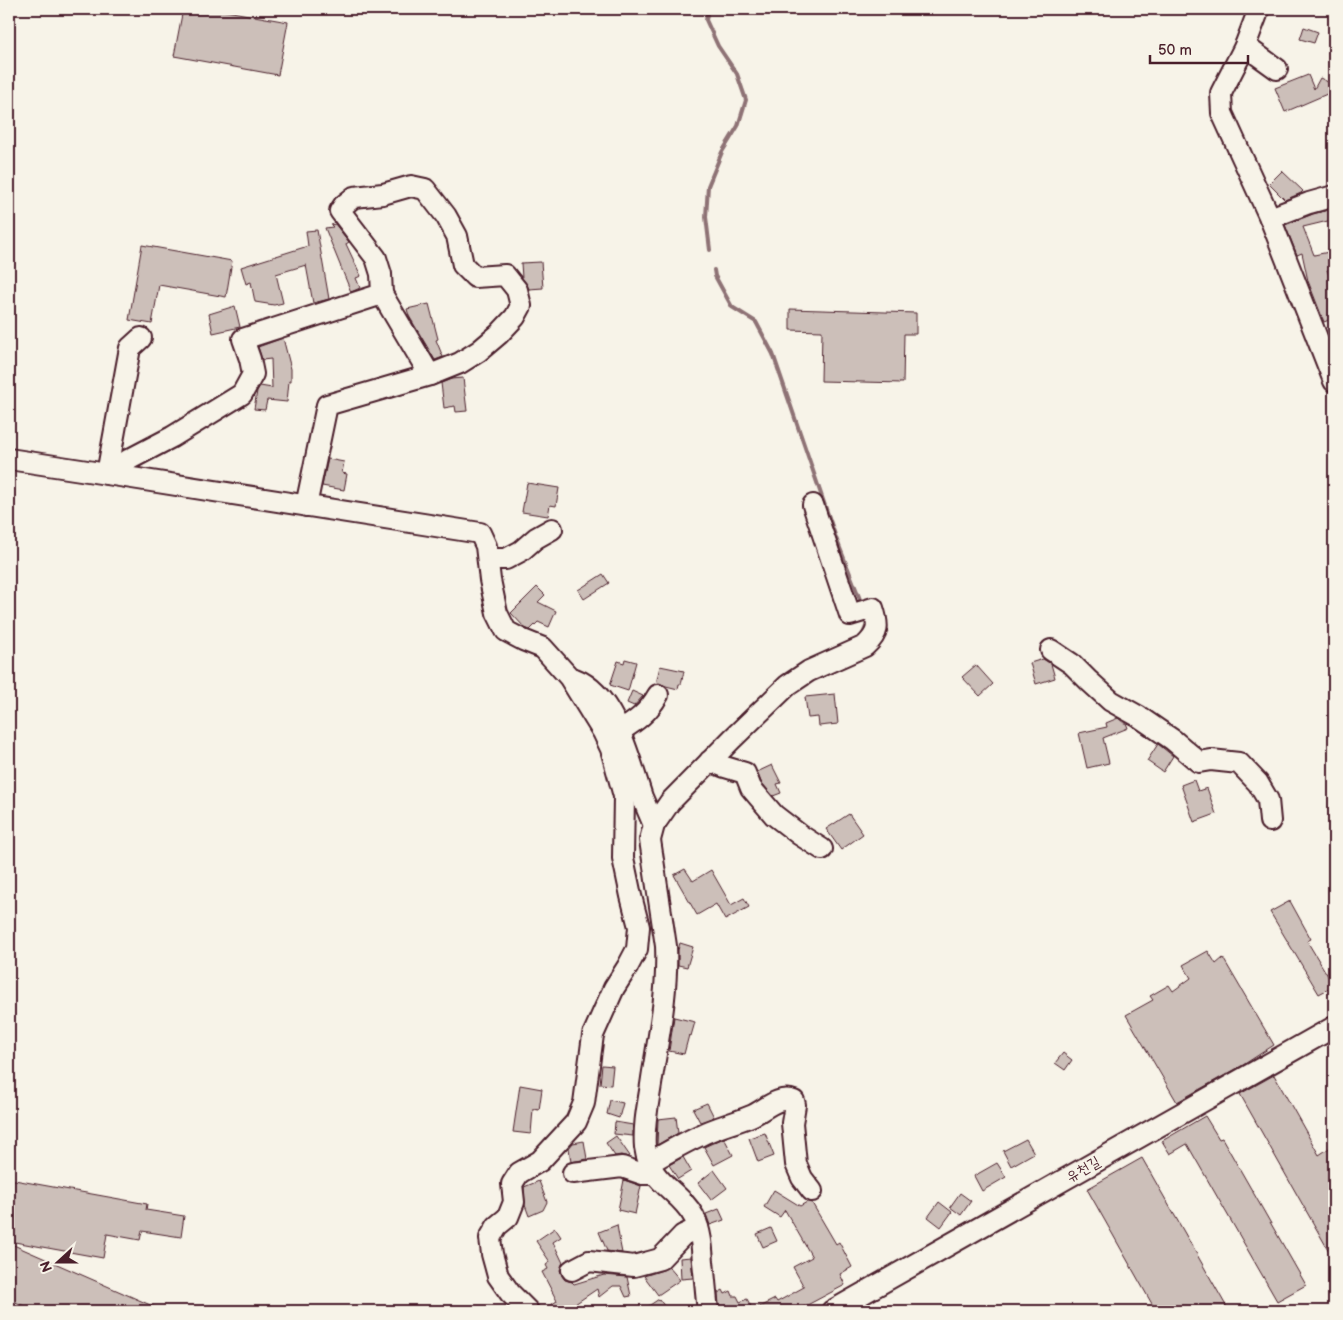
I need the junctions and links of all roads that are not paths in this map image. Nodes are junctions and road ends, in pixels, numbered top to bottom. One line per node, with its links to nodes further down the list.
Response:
1 (1258, 9): 2 (street)
2 (1245, 46): 3 (street); 5 (street)
3 (1277, 69)
4 (1334, 196): 5 (street)
5 (1270, 218): 9 (street)
6 (382, 294): 8 (street); 8 (street); 11 (street)
7 (140, 338): 11 (street)
8 (430, 375): 13 (street)
9 (1334, 381)
10 (9, 459): 11 (street)
11 (107, 474): 13 (street)
12 (813, 505): 20 (street)
13 (306, 506): 15 (street)
14 (552, 529): 15 (street)
15 (488, 559): 17 (street)
16 (1050, 650): 21 (street)
17 (569, 677): 19 (street); 30 (street)
18 (658, 695): 19 (street)
19 (619, 732): 22 (street)
20 (710, 761): 22 (street); 23 (street)
21 (1270, 821)
22 (654, 825): 25 (street)
23 (822, 849)
24 (1334, 1027): 32 (street, 유천길)
25 (652, 1168): 26 (street); 27 (street); 28 (street)
26 (573, 1173)
27 (812, 1191)
28 (698, 1228): 29 (street); 31 (street)
29 (572, 1270)
30 (528, 1311)
31 (708, 1311)
32 (832, 1311)

